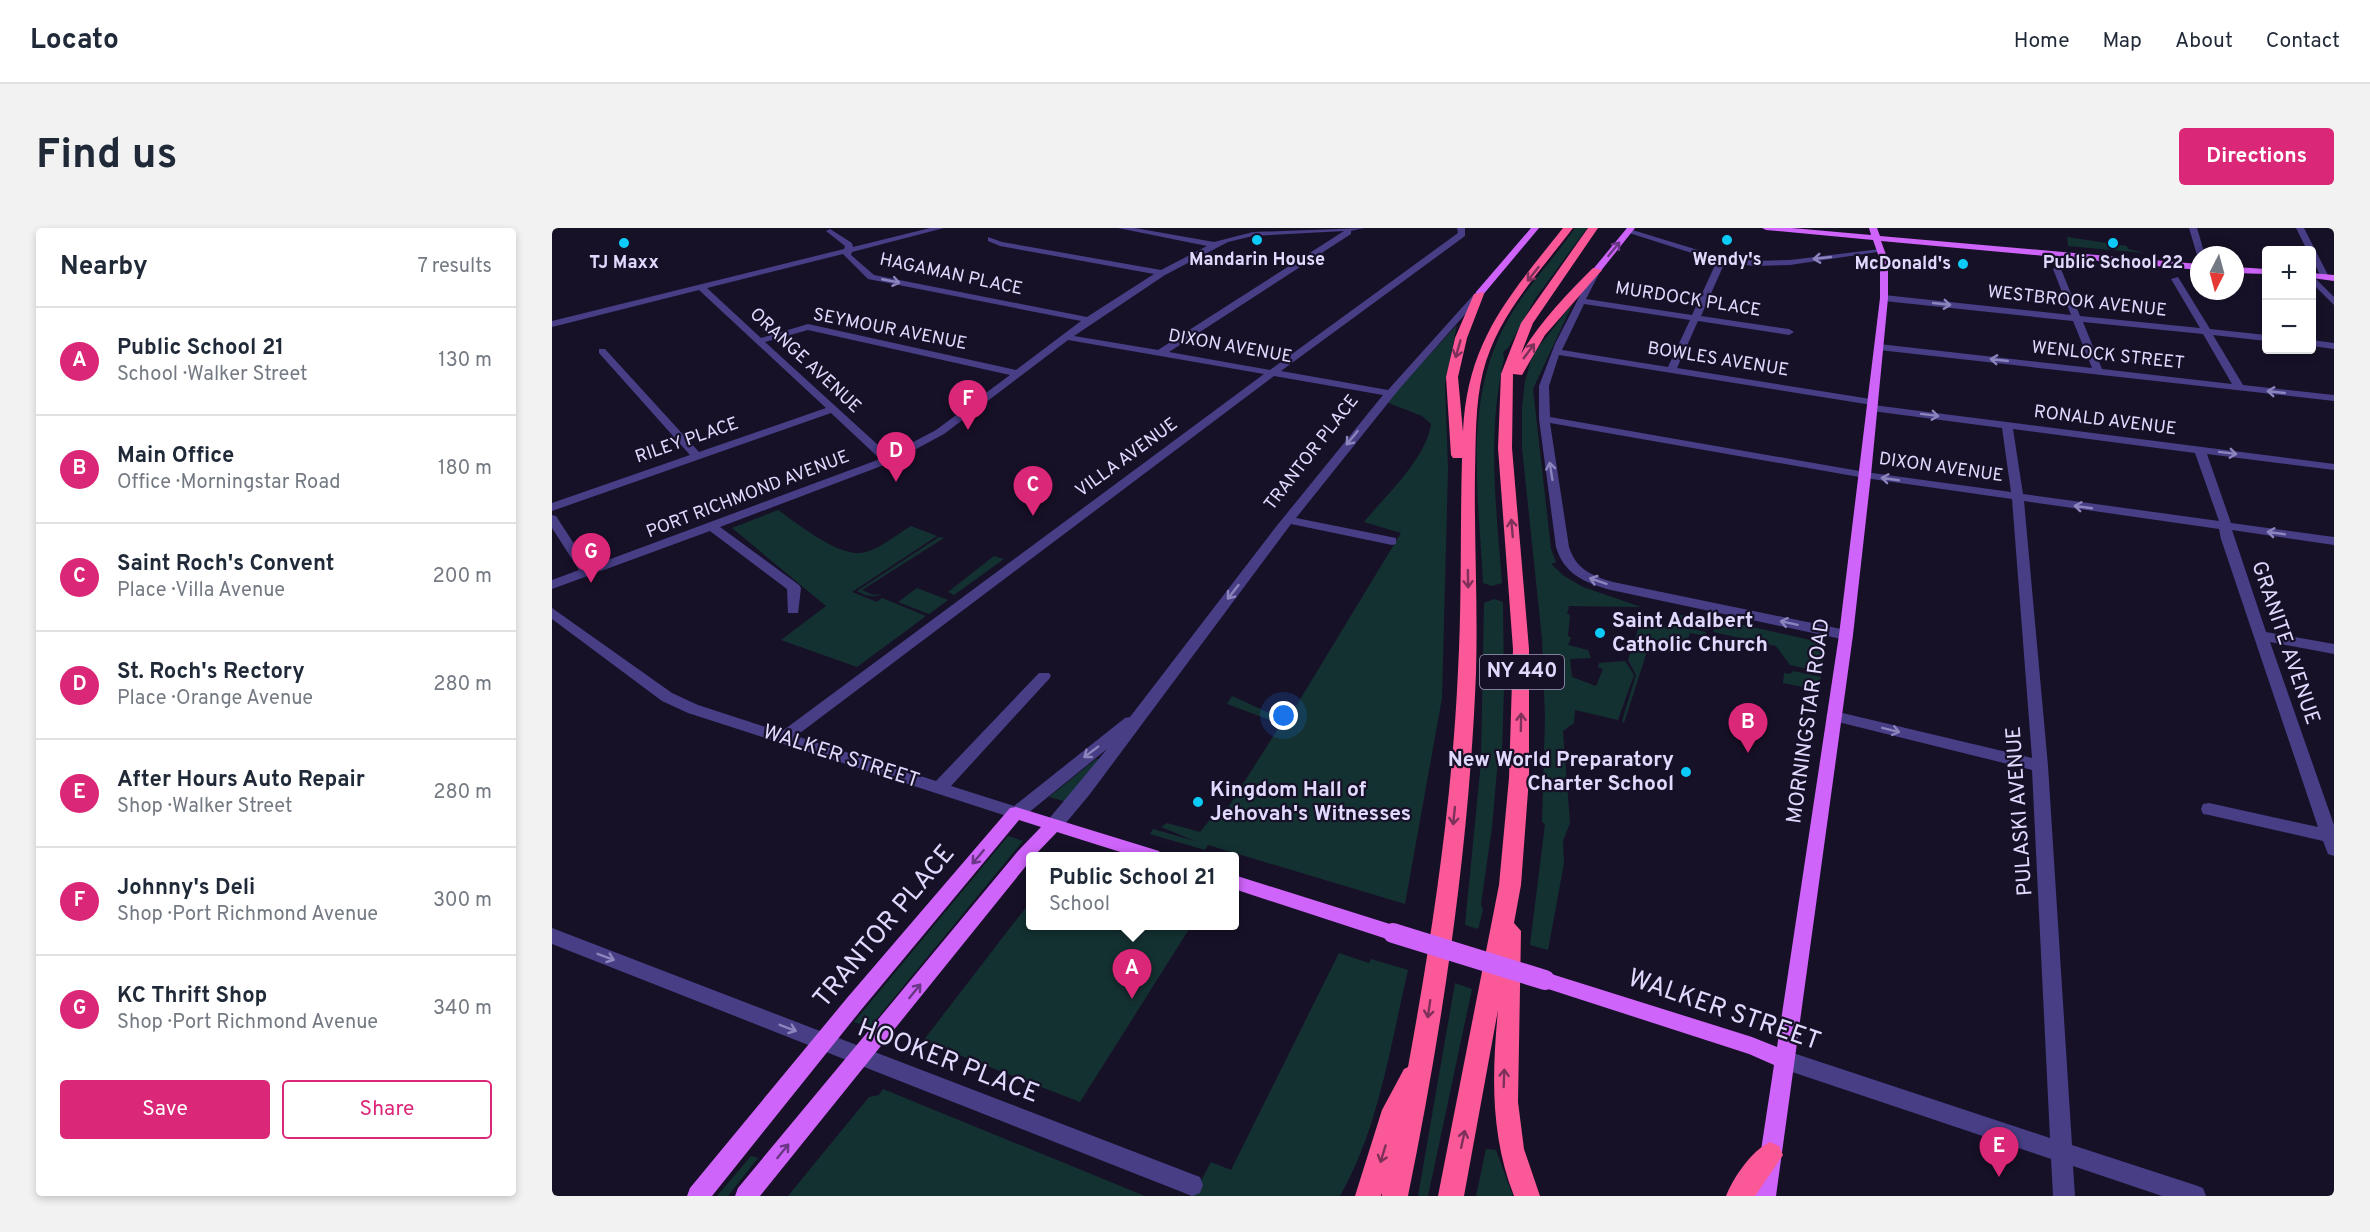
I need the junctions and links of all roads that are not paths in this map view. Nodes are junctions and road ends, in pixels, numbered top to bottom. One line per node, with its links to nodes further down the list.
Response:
1 (940, 228): 20 (street)
2 (1122, 228): 17 (street)
3 (1346, 228): 4 (street, PORT RICHMOND AVENUE); 17 (street, PORT RICHMOND AVENUE); 52 (street)
4 (1360, 228)
5 (1461, 228): 56 (street, VILLA AVENUE)
6 (1568, 228): 74 (highway, NY 440, one-way to 74)
7 (1593, 228): 60 (highway, NY 440)
8 (1766, 228): 15 (main road)
9 (1818, 228): 15 (main road)
10 (2193, 228): 18 (street)
11 (2300, 228): 19 (street)
12 (1534, 229): 34 (main road, TRANTOR PLACE)
13 (1630, 229): 22 (street); 26 (main road, one-way to 13)
14 (830, 231): 20 (street, HAGAMAN PLACE)
15 (1876, 237): 22 (street, one-way to 22); 23 (main road); 24 (main road); 35 (main road, MORNINGSTAR ROAD)
16 (991, 239): 29 (street)
17 (1215, 245): 29 (street, PORT RICHMOND AVENUE)
18 (2198, 246)
19 (2309, 246)
20 (849, 250): 33 (street); 40 (street, HAGAMAN PLACE, one-way to 40)
21 (2316, 258): 30 (street)
22 (1722, 259): 38 (street)
23 (2190, 265)
24 (2190, 265)
25 (2057, 269): 39 (street)
26 (1597, 270): 36 (street); 60 (highway, one-way to 26)
27 (2244, 271): 28 (main road)
28 (2262, 272)
29 (1162, 273): 40 (street, PORT RICHMOND AVENUE)
30 (2330, 277)
31 (2175, 279): 43 (street)
32 (2316, 282): 37 (street)
33 (700, 287): 41 (street); 46 (street, ORANGE AVENUE)
34 (1479, 294): 58 (street, TRANTOR PLACE); 74 (highway, one-way to 74)
35 (1884, 298): 39 (street, WESTBROOK AVENUE, one-way to 39); 49 (main road, MORNINGSTAR ROAD)
36 (1582, 301): 38 (street, MURDOCK PLACE); 51 (street)
37 (2334, 302)
38 (1695, 317): 42 (street, MURDOCK PLACE); 53 (street)
39 (2077, 318): 43 (street, WESTBROOK AVENUE); 54 (street)
40 (1089, 321): 44 (street, PORT RICHMOND AVENUE)
41 (552, 324)
42 (1789, 332)
43 (2207, 332): 45 (street, WESTBROOK AVENUE); 57 (street)
44 (1064, 337): 52 (street, DIXON AVENUE); 55 (street, PORT RICHMOND AVENUE)
45 (2262, 339)
46 (759, 341): 55 (street, SEYMOUR AVENUE); 62 (street, ORANGE AVENUE)
47 (2316, 344): 48 (street)
48 (2334, 346)
49 (1879, 347): 54 (street, WENLOCK STREET, one-way to 49); 61 (main road, MORNINGSTAR ROAD)
50 (602, 351): 66 (street)
51 (1558, 352): 53 (street, BOWLES AVENUE); 63 (street)
52 (1161, 353): 56 (street, DIXON AVENUE)
53 (1672, 369): 61 (street, BOWLES AVENUE)
54 (2098, 372): 57 (street, WENLOCK STREET)
55 (1016, 373): 67 (street, PORT RICHMOND AVENUE)
56 (1275, 373): 58 (street, DIXON AVENUE); 89 (street, VILLA AVENUE)
57 (2240, 388): 59 (street, WENLOCK STREET, one-way to 57)
58 (1389, 393): 73 (street, TRANTOR PLACE, one-way to 73)
59 (2334, 398)
60 (1505, 404): 100 (highway, NY 440, one-way to 60)
61 (1873, 405): 64 (street, RONALD AVENUE, one-way to 64); 69 (main road, MORNINGSTAR ROAD)
62 (834, 410): 66 (street, RILEY PLACE); 67 (street, ORANGE AVENUE)
63 (1544, 419): 69 (street, DIXON AVENUE); 83 (street, one-way to 63)
64 (2007, 425): 65 (street, RONALD AVENUE); 70 (street, PULASKI AVENUE)
65 (2200, 450): 68 (street, RONALD AVENUE, one-way to 68); 75 (street, GRANITE AVENUE)
66 (697, 456): 71 (street, RILEY PLACE)
67 (888, 460): 76 (street, PORT RICHMOND AVENUE)
68 (2334, 467)
69 (1865, 475): 70 (street, DIXON AVENUE, one-way to 69); 83 (main road, MORNINGSTAR ROAD)
70 (2018, 498): 75 (street, DIXON AVENUE, one-way to 70); 90 (street, PULASKI AVENUE)
71 (552, 507)
72 (552, 519): 79 (street)
73 (1288, 520): 77 (street); 88 (street, TRANTOR PLACE, one-way to 88)
74 (1466, 521): 105 (highway, NY 440, one-way to 105)
75 (2225, 526): 78 (street, DIXON AVENUE, one-way to 75); 84 (street, GRANITE AVENUE)
76 (713, 527): 79 (street, PORT RICHMOND AVENUE); 81 (street)
77 (1392, 541)
78 (2334, 541)
79 (587, 573): 80 (street, PORT RICHMOND AVENUE)
80 (552, 585)
81 (793, 610)
82 (552, 612): 89 (street, WALKER STREET)
83 (1846, 635): 87 (main road, MORNINGSTAR ROAD)
84 (2261, 636): 85 (street); 95 (street, GRANITE AVENUE)
85 (2334, 649)
86 (1044, 676): 91 (street)
87 (1834, 716): 90 (street, one-way to 90); 104 (main road, MORNINGSTAR ROAD)
88 (1137, 717): 93 (street, TRANTOR PLACE, one-way to 93); 94 (street, TRANTOR PLACE)
89 (782, 739): 91 (street, WALKER STREET)
90 (2040, 766): 106 (street, PULASKI AVENUE)
91 (939, 788): 93 (street, WALKER STREET)
92 (2209, 809): 95 (street)
93 (1016, 813): 94 (main road, WALKER STREET); 102 (main road, TRANTOR PLACE, one-way to 102)
94 (1054, 825): 96 (main road, TRANTOR PLACE, one-way to 94); 97 (main road, WALKER STREET)
95 (2333, 841)
96 (1028, 852)
97 (1140, 852)
98 (1026, 854): 103 (main road, TRANTOR PLACE, one-way to 98)
99 (1239, 884): 104 (main road, WALKER STREET, bridge)
100 (1510, 885): 113 (highway, NY 440, one-way to 100); 114 (highway, one-way to 100)
101 (552, 936): 102 (street, HOOKER PLACE, one-way to 102)
102 (823, 1042): 103 (street, HOOKER PLACE); 109 (main road, TRANTOR PLACE)
103 (861, 1057): 108 (street, HOOKER PLACE); 110 (main road, TRANTOR PLACE, one-way to 103)
104 (1784, 1060): 106 (street, WALKER STREET); 107 (main road, MORNINGSTAR ROAD)
105 (1421, 1062): 111 (highway, one-way to 111); 112 (highway, NY 440)
106 (2062, 1153): 117 (street, PULASKI AVENUE); 118 (street, WALKER STREET)
107 (1770, 1155): 115 (highway); 116 (main road, MORNINGSTAR ROAD)
108 (1192, 1185)
109 (698, 1196)
110 (746, 1196)
111 (1368, 1196)
112 (1395, 1196)
113 (1451, 1196)
114 (1527, 1196)
115 (1739, 1196)
116 (1765, 1196)
117 (2064, 1196)
118 (2195, 1196)

